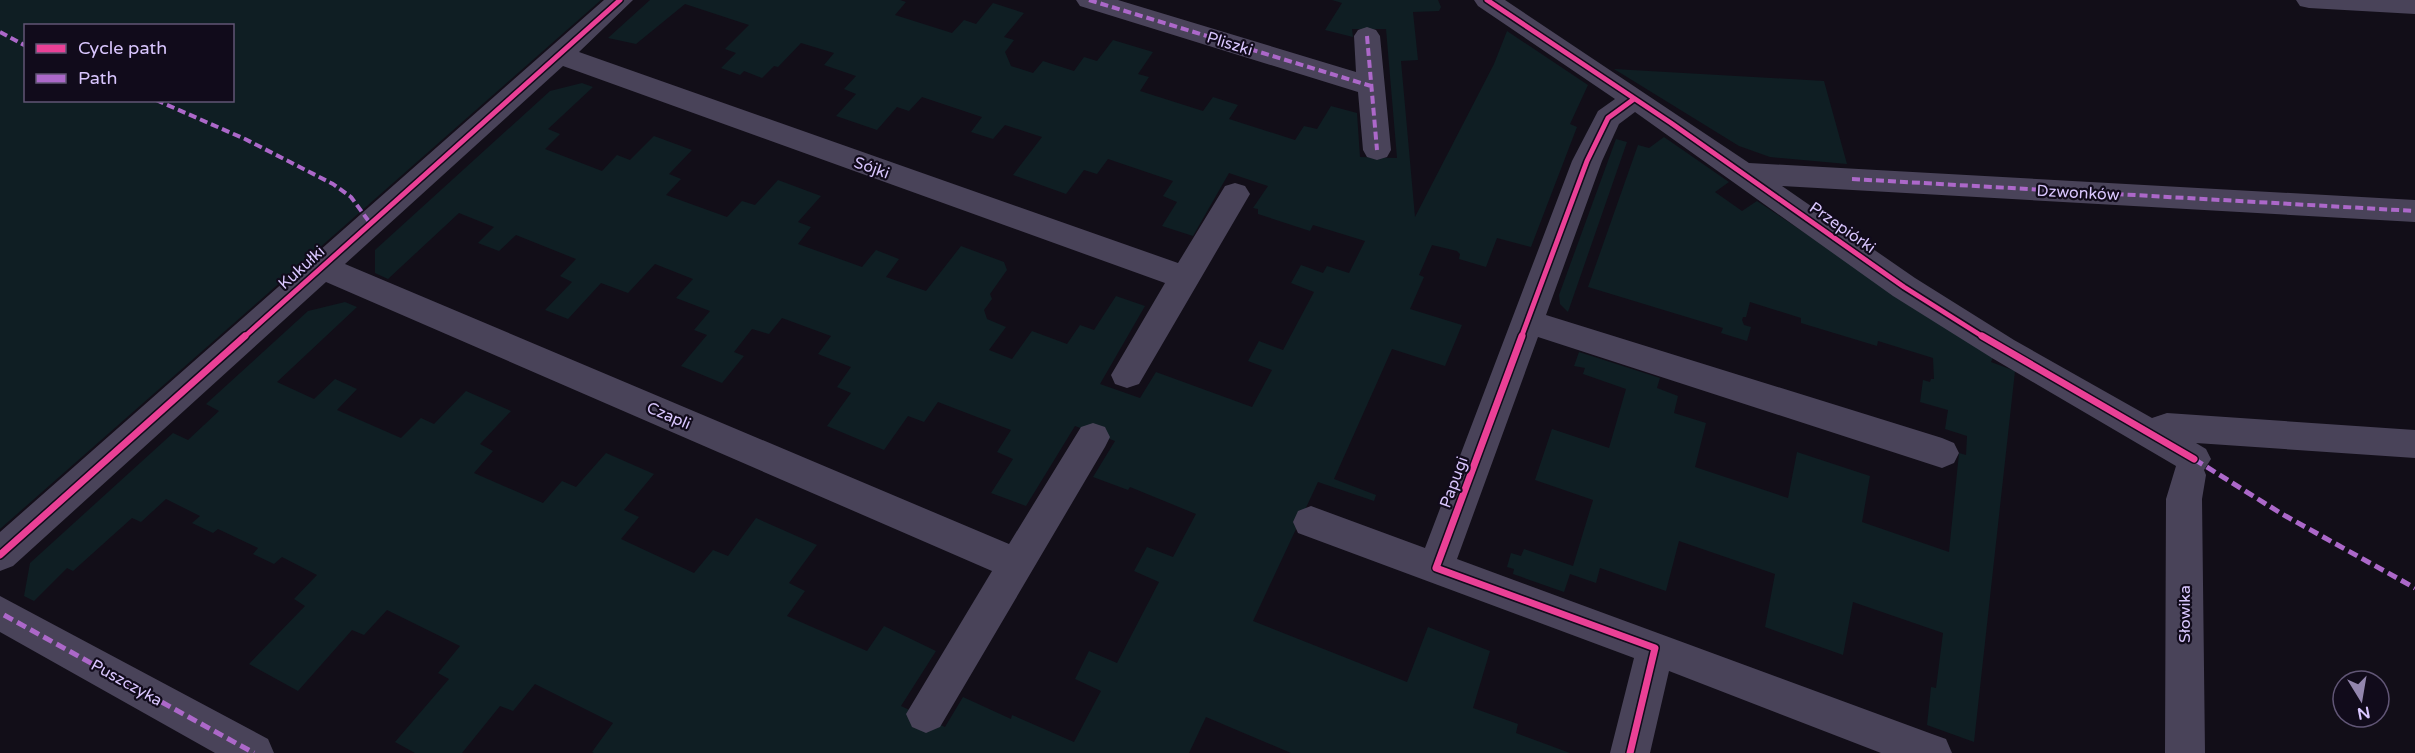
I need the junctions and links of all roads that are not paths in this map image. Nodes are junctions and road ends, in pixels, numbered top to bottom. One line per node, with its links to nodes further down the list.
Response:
1 (620, 0): 8 (street, Kukułki)
2 (1089, 0): 9 (street, Pliszki)
3 (1487, 0): 10 (street, Przepiórki)
4 (2309, 0): 5 (street)
5 (2367, 2): 6 (street)
6 (2415, 6)
7 (1367, 36): 9 (street)
8 (560, 55): 15 (street, Kukułki); 16 (street, Sójki)
9 (1371, 86): 11 (street)
10 (1634, 99): 12 (street, Przepiórki); 17 (street, Papugi)
11 (1377, 150)
12 (1742, 173): 14 (street, Dzwonków); 19 (street, Przepiórki)
13 (1235, 194): 16 (street)
14 (2415, 211)
15 (322, 267): 25 (street, Kukułki); 26 (street, Czapli)
16 (1185, 278): 18 (street)
17 (1526, 321): 22 (street); 27 (street, Papugi)
18 (1126, 375)
19 (2155, 435): 21 (street); 23 (street, Przepiórki)
20 (1094, 437): 26 (street)
21 (2415, 444)
22 (1942, 453)
23 (2192, 467): 34 (street, Słowika)
24 (1311, 522): 27 (street)
25 (0, 555)
26 (1016, 564): 30 (street)
27 (1436, 568): 29 (street)
28 (0, 613): 31 (street, Puszczyka)
29 (1655, 648): 32 (street); 33 (street)
30 (926, 714)
31 (255, 753)
32 (1630, 753)
33 (1932, 753)
34 (2185, 753)

